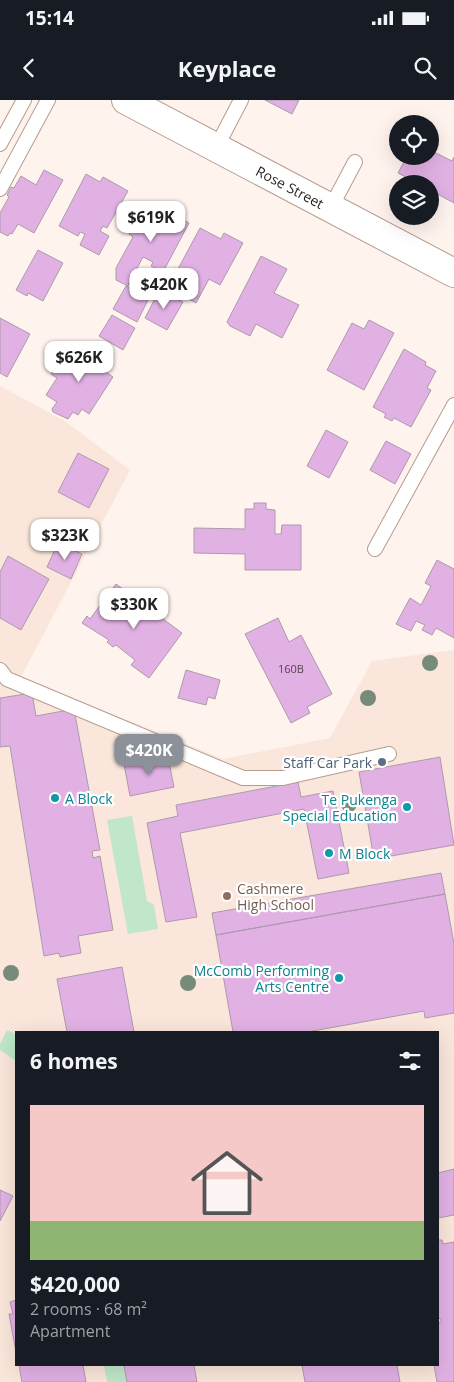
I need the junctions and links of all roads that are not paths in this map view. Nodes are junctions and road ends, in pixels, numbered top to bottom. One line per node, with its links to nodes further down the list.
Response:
1 (24, 100): 5 (lane)
2 (48, 100): 8 (lane)
3 (126, 100): 6 (street, Rose Street)
4 (241, 100): 6 (lane)
5 (0, 144)
6 (216, 148): 9 (street, Rose Street)
7 (355, 162): 9 (lane)
8 (0, 189)
9 (330, 209): 10 (street, Rose Street)
10 (454, 274)
11 (454, 405): 12 (lane)
12 (375, 548)
13 (0, 670): 14 (lane)
14 (389, 754)

